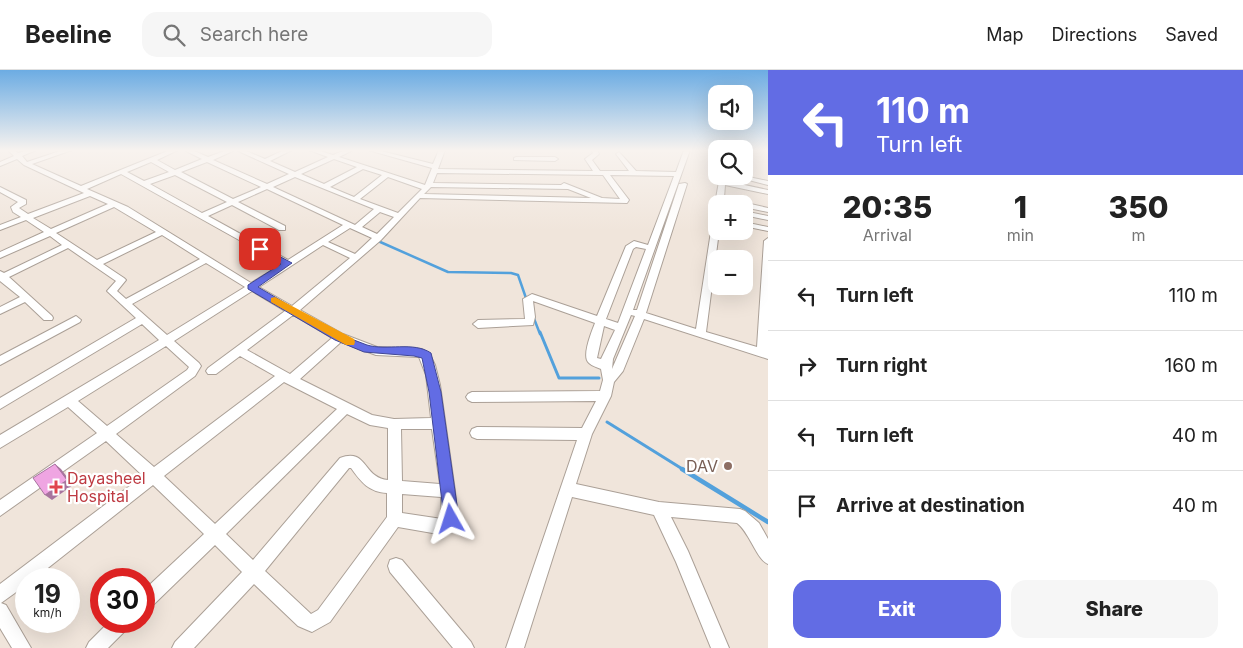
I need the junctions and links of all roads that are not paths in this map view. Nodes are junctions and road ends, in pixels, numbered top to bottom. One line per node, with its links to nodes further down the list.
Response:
1 (54, 177): 28 (street)
2 (110, 177): 28 (street)
3 (131, 177): 20 (street)
4 (162, 177): 20 (street)
5 (184, 177): 36 (street)
6 (243, 177): 27 (street)
7 (291, 177): 27 (street)
8 (301, 177): 23 (street)
9 (343, 177): 23 (street)
10 (384, 177): 34 (street)
11 (394, 177): 22 (street)
12 (433, 177): 22 (street)
13 (544, 177): 25 (street)
14 (552, 177): 26 (street)
15 (605, 177): 35 (street)
16 (678, 177): 59 (street)
17 (682, 177): 73 (street)
18 (753, 180): 19 (street)
19 (768, 183)
20 (144, 184): 42 (street)
21 (744, 185): 30 (street)
22 (428, 186): 24 (street); 32 (street)
23 (324, 187): 34 (street)
24 (494, 187): 25 (street); 33 (street)
25 (537, 187): 26 (street)
26 (569, 187): 35 (street)
27 (266, 188): 36 (street); 48 (street)
28 (80, 189): 31 (street)
29 (0, 190): 44 (street)
30 (768, 192)
31 (90, 193): 37 (street); 44 (street)
32 (419, 196): 33 (street); 43 (street)
33 (499, 199): 35 (street)
34 (354, 200): 39 (street)
35 (605, 201)
36 (233, 203): 42 (street); 50 (street)
37 (115, 204): 52 (street); 53 (street)
38 (753, 207): 40 (street)
39 (379, 209): 43 (street); 46 (street)
40 (768, 210)
41 (753, 215): 45 (street)
42 (201, 216): 63 (street)
43 (400, 217): 46 (street)
44 (28, 218): 49 (street); 53 (street)
45 (768, 218)
46 (375, 226): 48 (street); 54 (street)
47 (753, 226): 51 (street)
48 (352, 227): 54 (street); 57 (street)
49 (0, 228)
50 (282, 228)
51 (768, 229)
52 (162, 232): 62 (street); 64 (street)
53 (50, 233): 58 (street); 60 (street)
54 (378, 238): 61 (street)
55 (714, 240): 80 (street)
56 (768, 241): 84 (street)
57 (322, 242): 61 (street); 63 (street)
58 (68, 245): 64 (street); 66 (street)
59 (652, 248): 65 (street); 65 (street)
60 (0, 255)
61 (356, 258): 70 (street)
62 (206, 259): 67 (street); 69 (street)
63 (287, 263): 67 (street)
64 (96, 264): 69 (street)
65 (631, 273): 72 (street); 77 (street)
66 (1, 276): 68 (street)
67 (252, 287): 70 (street); 82 (street)
68 (26, 298): 71 (street); 74 (street)
69 (126, 302): 75 (street)
70 (293, 310): 81 (street); 83 (street)
71 (0, 311)
72 (628, 311): 73 (street); 79 (street)
73 (641, 314): 80 (street); 87 (street)
74 (48, 318)
75 (143, 319): 82 (street); 92 (street)
76 (76, 320): 85 (street)
77 (601, 320): 78 (street); 79 (street); 87 (street)
78 (478, 324)
79 (621, 328): 87 (street)
80 (701, 332): 84 (street)
81 (339, 338): 88 (street); 94 (street)
82 (166, 341): 91 (street); 97 (street)
83 (240, 351): 86 (street); 88 (street)
84 (765, 354)
85 (0, 361)
86 (212, 370)
87 (607, 373): 89 (street)
88 (287, 378): 93 (street); 100 (street)
89 (605, 396): 90 (street); 98 (street)
90 (472, 397)
91 (69, 400): 97 (street); 99 (street)
92 (0, 404)
93 (346, 409): 95 (street); 107 (street)
94 (438, 423): 95 (street); 103 (street)
95 (394, 424): 101 (street)
96 (477, 433): 98 (street)
97 (107, 434): 100 (street); 104 (street)
98 (586, 434): 102 (street)
99 (0, 442)
100 (154, 476): 107 (street); 112 (street)
101 (396, 487): 103 (street); 106 (street); 110 (street)
102 (568, 489): 105 (street); 119 (street)
103 (448, 490): 106 (street)
104 (0, 509)
105 (659, 509): 108 (street); 120 (street)
106 (395, 519): 110 (street)
107 (215, 535): 110 (street); 111 (street)
108 (768, 556)
109 (396, 566): 118 (street)
110 (254, 572): 117 (street)
111 (155, 592)
112 (0, 595)
113 (0, 610): 115 (street)
114 (111, 633): 116 (street)
115 (22, 648)
116 (95, 648)
117 (181, 648)
118 (465, 648)
119 (515, 648)
120 (720, 648)

